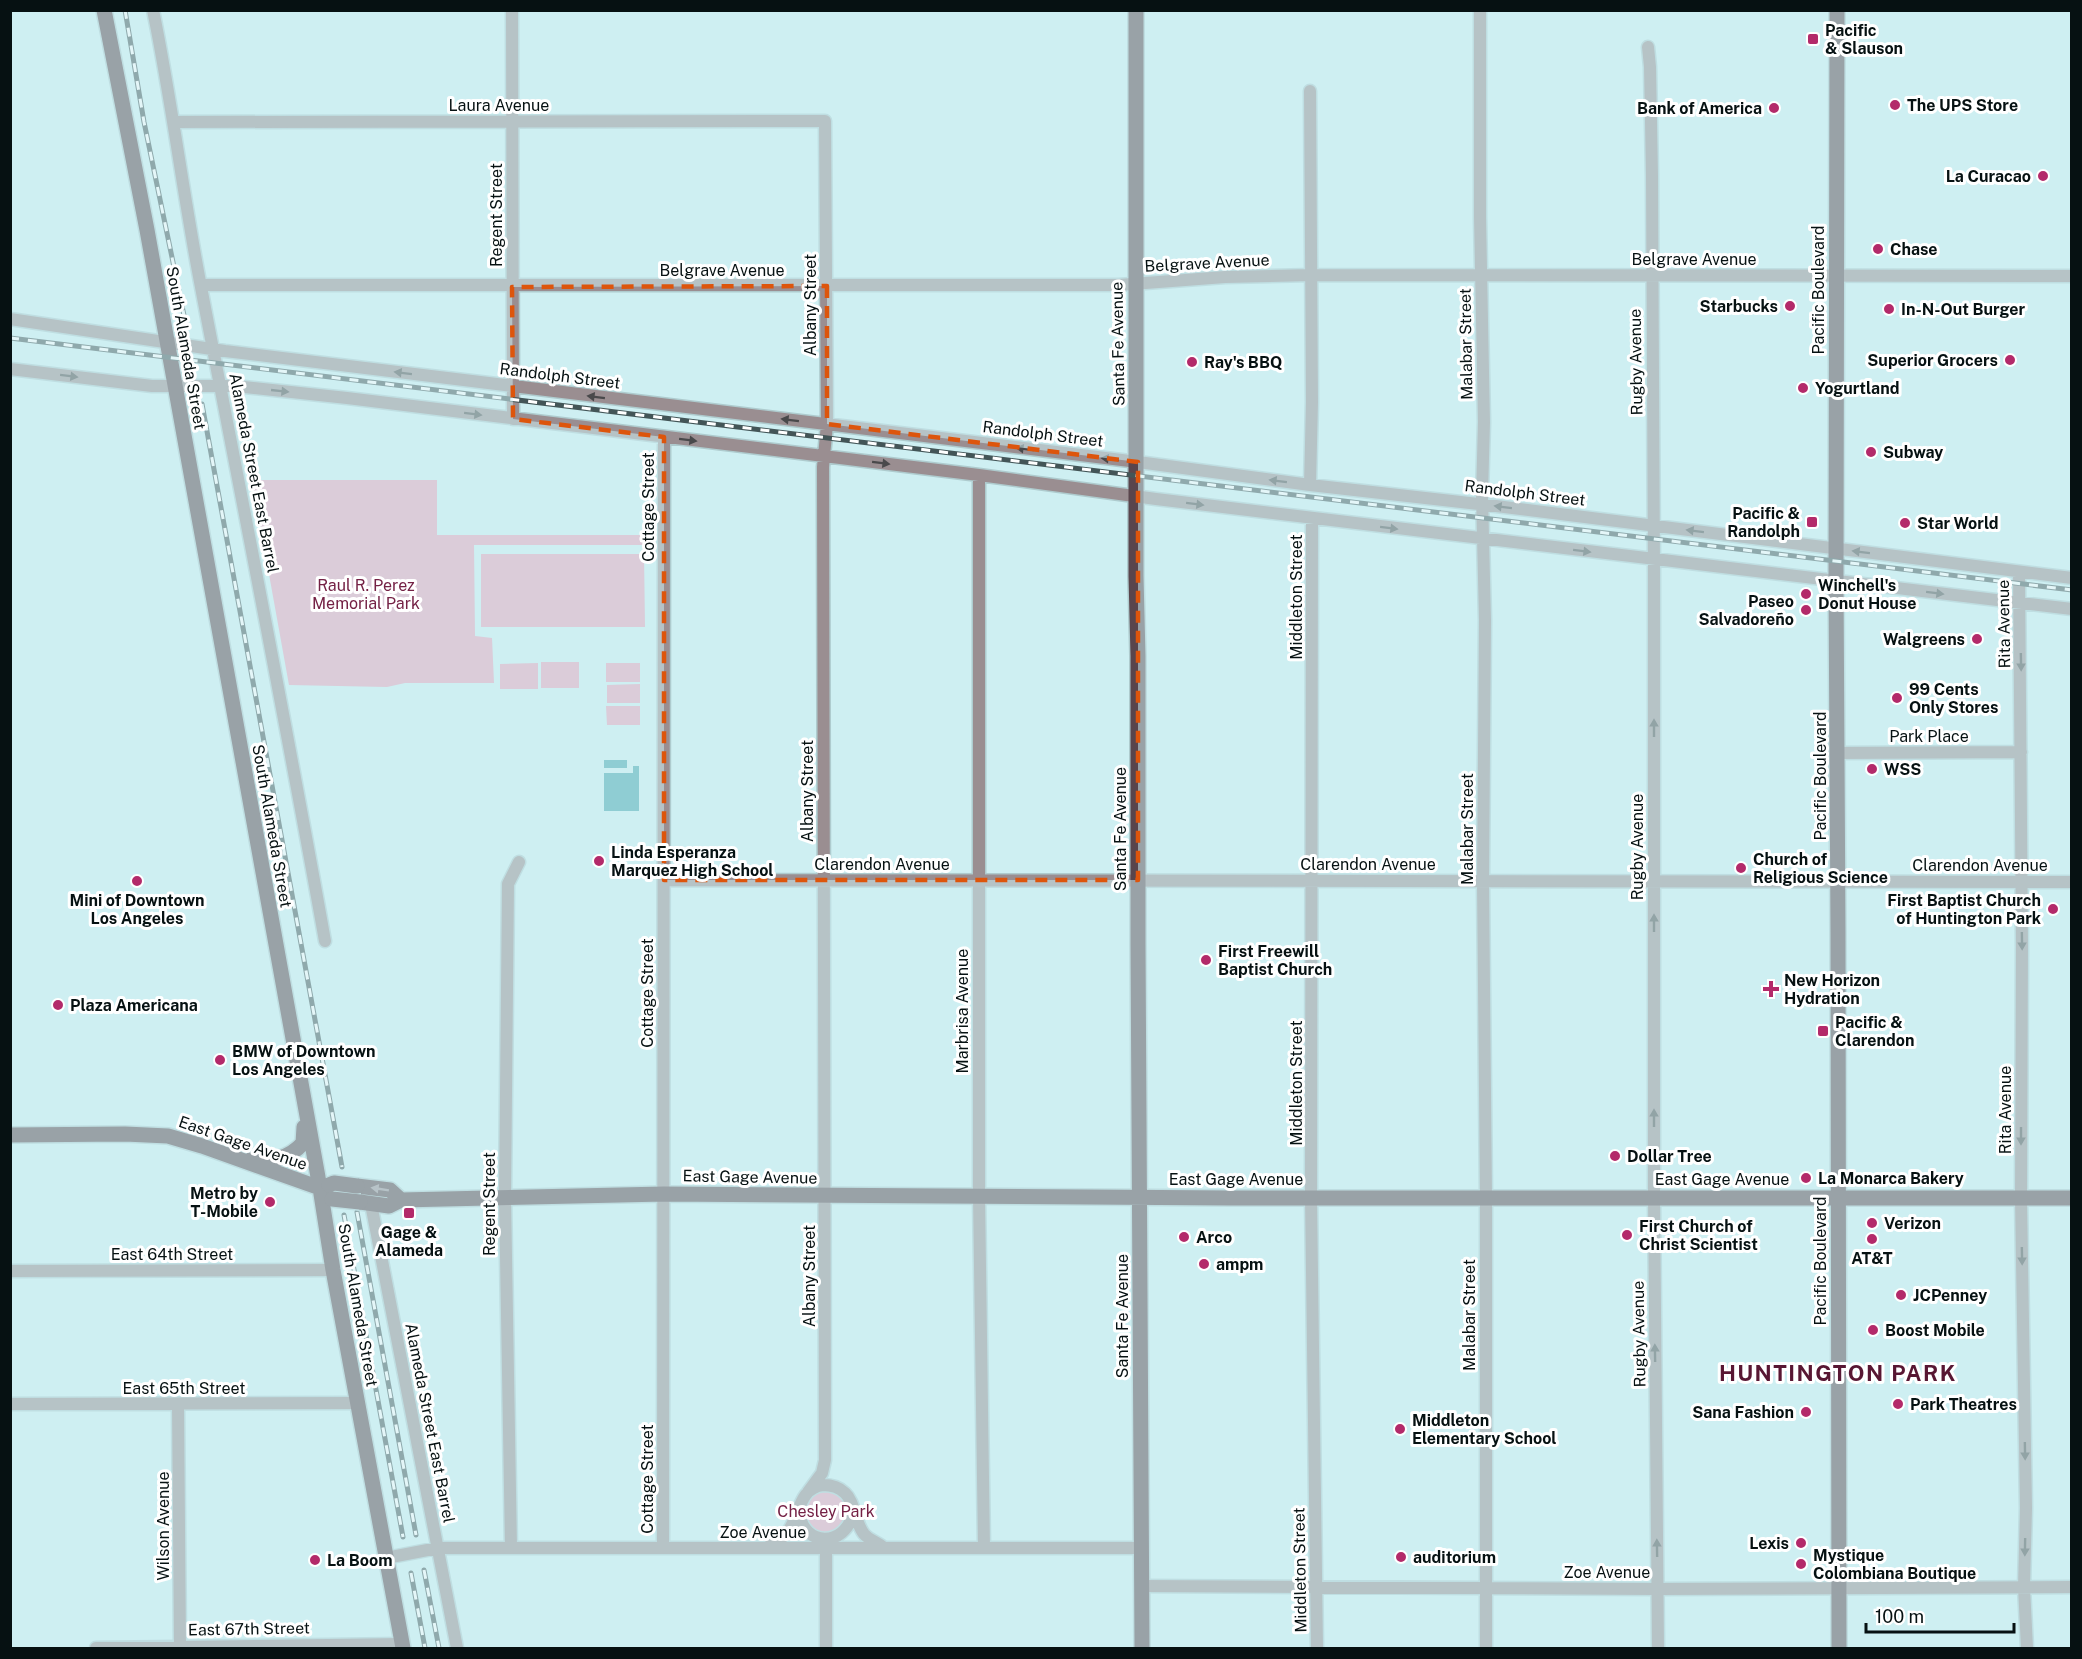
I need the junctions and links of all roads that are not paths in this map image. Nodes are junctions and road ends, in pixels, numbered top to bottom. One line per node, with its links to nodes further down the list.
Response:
1 (104, 10): 22 (main road, South Alameda Street)
2 (153, 10): 10 (street, Alameda Street East Barrel)
3 (512, 10): 11 (street, Regent Street)
4 (1136, 10): 17 (main road, Santa Fe Avenue)
5 (1480, 10): 13 (street, Malabar Street)
6 (1837, 10): 15 (main road, Pacific Boulevard)
7 (1648, 47): 14 (street, Rugby Avenue)
8 (1310, 91): 12 (street)
9 (825, 121): 11 (street, Laura Avenue); 19 (street, Albany Street)
10 (173, 122): 11 (street, Laura Avenue); 18 (street, Alameda Street East Barrel)
11 (512, 122): 20 (street, Regent Street)
12 (1311, 275): 13 (street, Belgrave Avenue); 17 (street, Belgrave Avenue); 34 (street)
13 (1481, 275): 14 (street, Belgrave Avenue); 36 (street, Malabar Street)
14 (1652, 276): 15 (street, Belgrave Avenue); 38 (street, Rugby Avenue)
15 (1836, 276): 16 (street, Belgrave Avenue); 40 (main road, Pacific Boulevard)
16 (2072, 276)
17 (1136, 284): 19 (street, Belgrave Avenue); 32 (main road, Santa Fe Avenue)
18 (201, 285): 20 (street, Belgrave Avenue); 23 (street, Alameda Street East Barrel)
19 (827, 286): 20 (street, Belgrave Avenue); 29 (street, Albany Street)
20 (512, 287): 26 (street, Regent Street)
21 (10, 319): 22 (street, Randolph Street)
22 (167, 343): 23 (street, Randolph Street); 27 (main road, South Alameda Street)
23 (214, 350): 25 (street, Alameda Street East Barrel); 26 (street, Randolph Street, one-way to 23)
24 (10, 369): 27 (street, one-way to 27)
25 (221, 386): 27 (street); 28 (street, one-way to 28); 60 (street, Alameda Street East Barrel)
26 (512, 386): 28 (street, Regent Street); 29 (street, Randolph Street, one-way to 26)
27 (174, 387): 61 (main road, South Alameda Street)
28 (513, 419): 30 (street)
29 (827, 424): 31 (street, Albany Street); 32 (street, Randolph Street, one-way to 29)
30 (664, 437): 31 (street, one-way to 31); 50 (street, Cottage Street)
31 (823, 456): 33 (street, one-way to 33); 51 (street, Albany Street)
32 (1138, 462): 34 (street, Randolph Street, one-way to 32); 35 (main road, Santa Fe Avenue)
33 (979, 475): 35 (street); 52 (street, Marbrisa Avenue)
34 (1310, 485): 36 (street, Randolph Street)
35 (1137, 497): 37 (street, one-way to 37); 53 (main road, Santa Fe Avenue)
36 (1482, 504): 38 (street, Randolph Street, one-way to 36); 39 (street, Malabar Street)
37 (1312, 518): 39 (street, one-way to 39); 54 (street, Middleton Street)
38 (1653, 526): 40 (street, Randolph Street, one-way to 38); 41 (street, Rugby Avenue)
39 (1482, 539): 41 (street, one-way to 41); 55 (street, Malabar Street)
40 (1836, 549): 42 (street, Randolph Street, one-way to 40); 44 (main road, Pacific Boulevard)
41 (1654, 560): 44 (street); 56 (street, Rugby Avenue, one-way to 41)
42 (2019, 572): 43 (street, Randolph Street); 45 (street, Rita Avenue)
43 (2072, 578)
44 (1836, 582): 45 (street, one-way to 45); 48 (main road, Pacific Boulevard)
45 (2020, 603): 46 (street); 47 (street, Rita Avenue, one-way to 47)
46 (2072, 609)
47 (2021, 752): 48 (street, Park Place); 58 (street, Rita Avenue)
48 (1838, 753): 57 (main road, Pacific Boulevard)
49 (519, 862): 73 (street, Regent Street)
50 (664, 880): 51 (street, Clarendon Avenue); 65 (street, Cottage Street)
51 (824, 880): 52 (street, Clarendon Avenue); 66 (street, Albany Street)
52 (978, 880): 53 (street, Clarendon Avenue); 67 (street, Marbrisa Avenue)
53 (1138, 880): 54 (street, Clarendon Avenue); 68 (main road, Santa Fe Avenue)
54 (1312, 881): 55 (street, Clarendon Avenue); 69 (street, Middleton Street)
55 (1483, 881): 56 (street, Clarendon Avenue); 70 (street, Malabar Street)
56 (1654, 881): 57 (street, Clarendon Avenue); 71 (street, Rugby Avenue, one-way to 56)
57 (1838, 881): 58 (street, Clarendon Avenue); 72 (main road, Pacific Boulevard)
58 (2021, 882): 59 (street, Clarendon Avenue); 74 (street, Rita Avenue, one-way to 74)
59 (2072, 882)
60 (325, 941)
61 (305, 1112): 63 (main road); 64 (main road, South Alameda Street)
62 (10, 1135): 63 (main road, East Gage Avenue)
63 (239, 1159): 64 (main road, East Gage Avenue)
64 (327, 1190): 76 (main road, East Gage Avenue, one-way to 64, bridge); 77 (main road, East Gage Avenue, bridge); 78 (main road, South Alameda Street)
65 (664, 1194): 66 (main road, East Gage Avenue); 73 (main road, East Gage Avenue); 91 (street, Cottage Street)
66 (824, 1196): 67 (main road, East Gage Avenue); 83 (street, Albany Street)
67 (979, 1196): 68 (main road, East Gage Avenue); 94 (street, Marbrisa Avenue)
68 (1139, 1197): 69 (main road, East Gage Avenue); 95 (main road, Santa Fe Avenue)
69 (1311, 1197): 70 (main road, East Gage Avenue); 101 (street, Middleton Street)
70 (1486, 1197): 71 (main road, East Gage Avenue); 102 (street, Malabar Street)
71 (1653, 1197): 72 (main road, East Gage Avenue); 103 (street, Rugby Avenue, one-way to 71)
72 (1838, 1197): 74 (main road, East Gage Avenue); 98 (main road, Pacific Boulevard)
73 (505, 1198): 76 (main road, East Gage Avenue); 90 (street, Regent Street)
74 (2021, 1198): 75 (main road, East Gage Avenue); 99 (street, Rita Avenue, one-way to 99)
75 (2072, 1198)
76 (401, 1200): 77 (main road, East Gage Avenue)
77 (365, 1203): 89 (street, Alameda Street East Barrel)
78 (333, 1270): 79 (street, East 64th Street); 80 (main road, South Alameda Street)
79 (10, 1271)
80 (357, 1403): 82 (street, East 65th Street); 96 (main road, South Alameda Street)
81 (10, 1404): 82 (street, East 65th Street)
82 (178, 1405): 105 (street, Wilson Avenue)
83 (825, 1460): 84 (street, Albany Street); 85 (street, Albany Street)
84 (808, 1492): 85 (street); 86 (street, Albany Street)
85 (844, 1492): 87 (street, Albany Street)
86 (799, 1512): 88 (street); 92 (street, Albany Street)
87 (853, 1513): 88 (street); 93 (street, Albany Street)
88 (826, 1544): 92 (street, Zoe Avenue); 93 (street, Zoe Avenue); 108 (street)
89 (438, 1548): 90 (street, Zoe Avenue); 96 (street, Zoe Avenue); 107 (street, Alameda Street East Barrel)
90 (511, 1548): 91 (street, Zoe Avenue)
91 (663, 1548): 92 (street, Zoe Avenue)
92 (767, 1548)
93 (883, 1548): 94 (street, Zoe Avenue)
94 (984, 1548): 95 (street, Zoe Avenue)
95 (1142, 1548): 97 (main road, Santa Fe Avenue)
96 (386, 1558): 104 (main road, South Alameda Street)
97 (1142, 1586): 101 (street, Zoe Avenue); 109 (main road, Santa Fe Avenue)
98 (1838, 1587): 99 (street, Zoe Avenue); 103 (street, Zoe Avenue); 113 (main road, Pacific Boulevard)
99 (2024, 1587): 100 (street, Zoe Avenue); 114 (street, Rita Avenue)
100 (2072, 1587)
101 (1317, 1588): 102 (street, Zoe Avenue); 110 (street, Middleton Street)
102 (1486, 1588): 103 (street, Zoe Avenue); 111 (street, Malabar Street)
103 (1658, 1589): 112 (street, Rugby Avenue)
104 (403, 1646): 105 (street, East 67th Street)
105 (180, 1647): 106 (street, East 67th Street)
106 (96, 1648)
107 (457, 1648)
108 (826, 1648)
109 (1142, 1648)
110 (1317, 1648)
111 (1486, 1648)
112 (1658, 1648)
113 (1839, 1648)
114 (2027, 1648)

